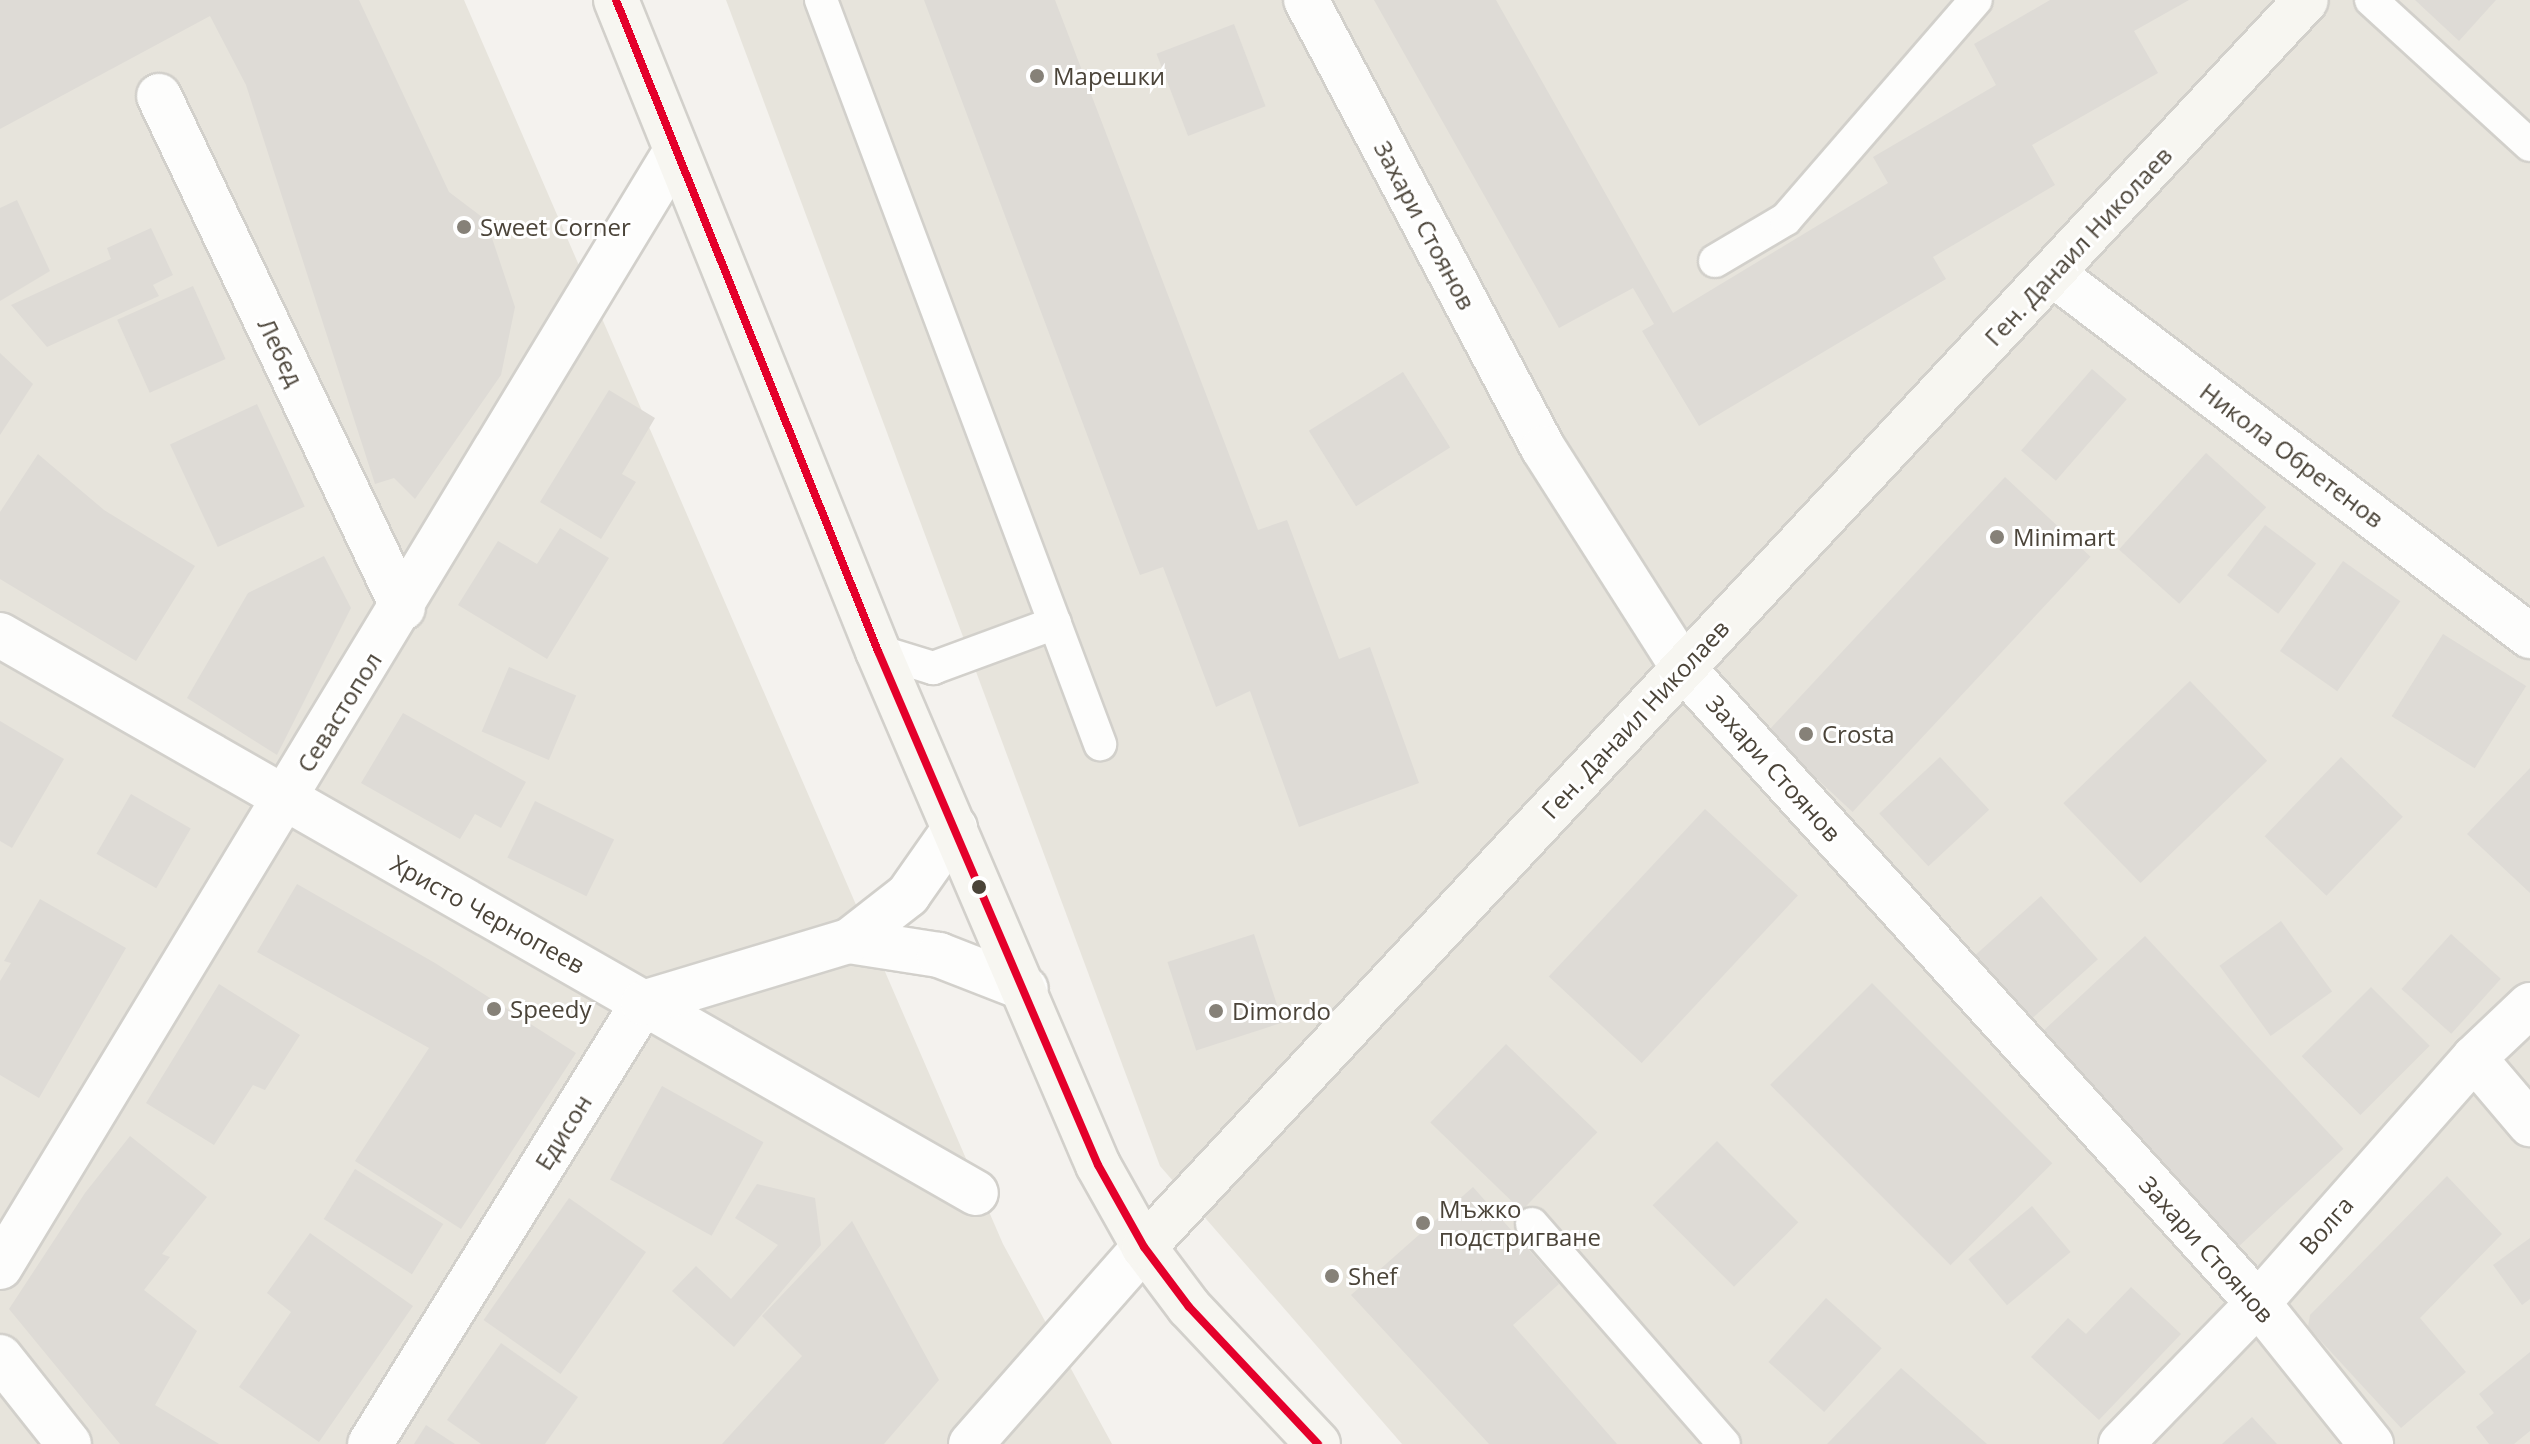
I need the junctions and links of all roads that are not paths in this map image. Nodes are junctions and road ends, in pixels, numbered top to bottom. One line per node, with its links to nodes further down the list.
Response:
1 (616, 0): 9 (street)
2 (821, 0): 13 (lane)
3 (1306, 0): 18 (street, Захари Стоянов)
4 (1976, 0): 10 (lane)
5 (2306, 0): 11 (street, Ген. Данаил Николаев)
6 (2371, 0): 8 (lane)
7 (159, 96): 12 (street, Лебед)
8 (2530, 145)
9 (674, 154): 12 (street, Севастопол); 16 (street)
10 (1715, 261)
11 (2053, 274): 15 (street, Никола Обретенов); 18 (street, Ген. Данаил Николаев)
12 (403, 608): 21 (street, Севастопол)
13 (1055, 623): 17 (lane); 20 (lane)
14 (0, 635): 21 (street, Христо Чернопеев)
15 (2530, 636)
16 (878, 651): 17 (lane); 19 (street)
17 (933, 668): 19 (lane)
18 (1683, 668): 31 (street, Ген. Данаил Николаев); 33 (street, Захари Стоянов)
19 (909, 723): 22 (street)
20 (1100, 744)
21 (285, 801): 25 (street, Христо Чернопеев); 32 (street, Севастопол)
22 (955, 828): 23 (street); 24 (street)
23 (849, 941): 24 (street); 25 (street)
24 (1026, 989): 31 (street)
25 (643, 1003): 29 (street, Христо Чернопеев); 36 (street, Едисон)
26 (2530, 1005): 27 (street, Волга)
27 (2474, 1058): 28 (street); 33 (street, Волга)
28 (2530, 1124)
29 (976, 1193)
30 (1532, 1224): 39 (lane)
31 (1144, 1247): 37 (street, Ген. Данаил Николаев); 38 (street)
32 (0, 1267)
33 (2258, 1303): 40 (street, Волга); 41 (street, Захари Стоянов)
34 (0, 1357): 35 (street)
35 (69, 1444)
36 (370, 1444)
37 (971, 1444)
38 (1318, 1444)
39 (1724, 1444)
40 (2121, 1444)
41 (2371, 1444)

